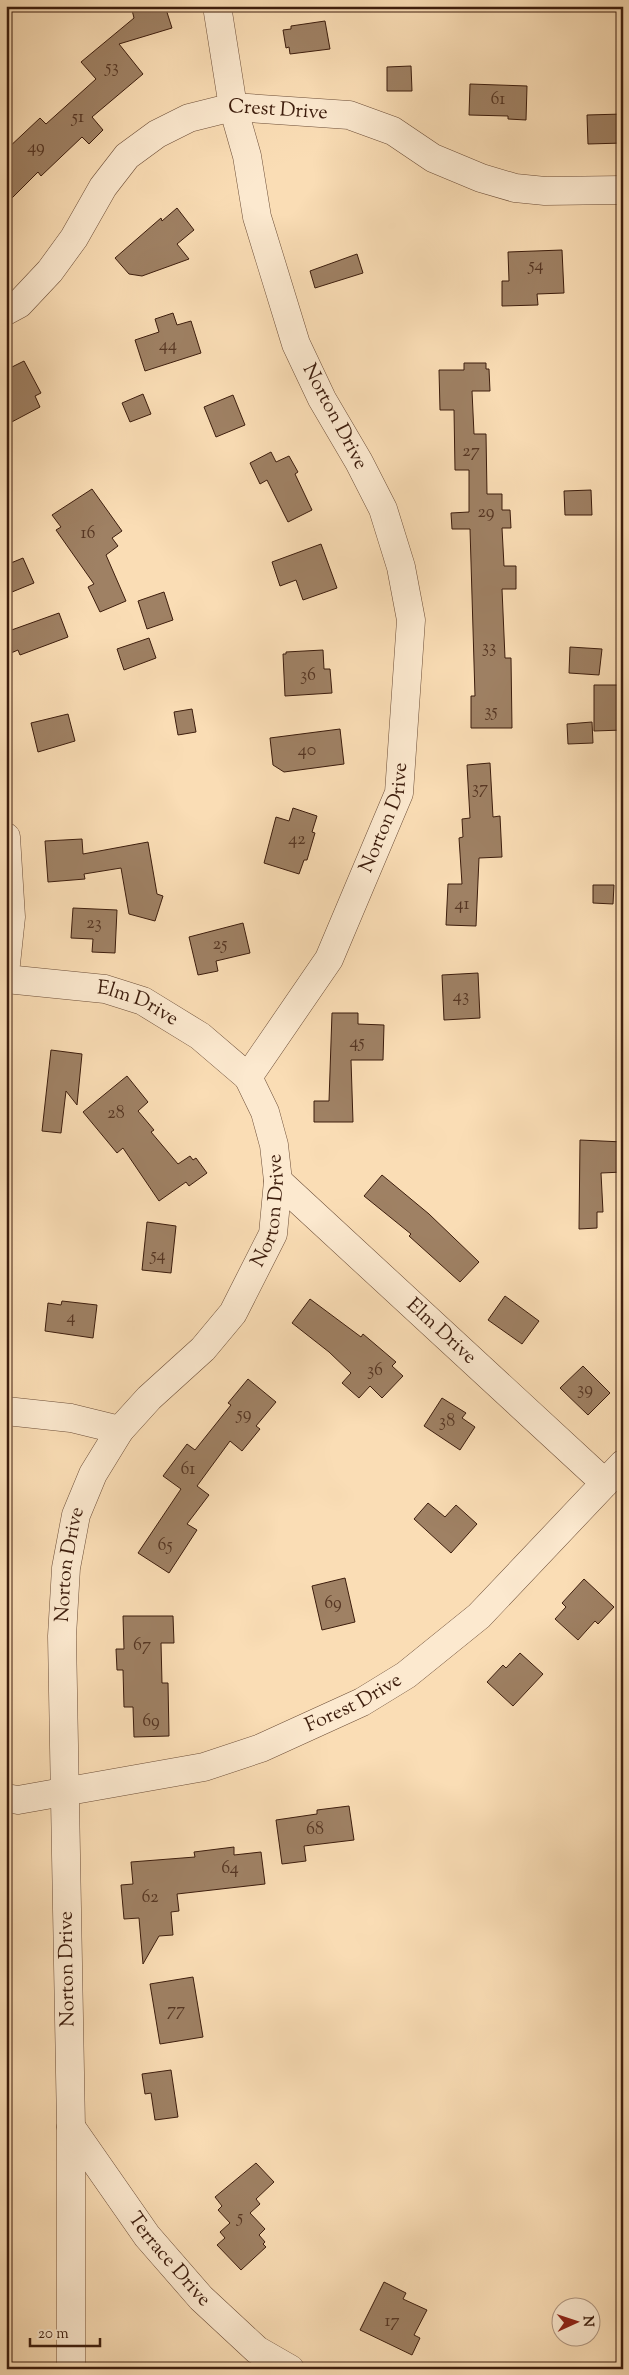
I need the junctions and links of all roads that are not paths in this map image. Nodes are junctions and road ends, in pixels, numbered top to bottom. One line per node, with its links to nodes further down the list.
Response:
1 (217, 6): 2 (street, Norton Drive)
2 (234, 107): 3 (street, Crest Drive); 4 (street, Crest Drive); 8 (street, Norton Drive)
3 (623, 190)
4 (6, 311)
5 (6, 837): 6 (street)
6 (6, 964)
7 (6, 979): 8 (street, Elm Drive)
8 (248, 1077): 9 (street, Norton Drive)
9 (278, 1182): 11 (street, Norton Drive); 12 (street, Elm Drive)
10 (6, 1411): 11 (street)
11 (120, 1430): 13 (street, Norton Drive)
12 (614, 1474): 13 (street, Forest Drive)
13 (64, 1792): 14 (street, Forest Drive); 15 (street, Norton Drive)
14 (6, 1798)
15 (71, 2127): 16 (street, Norton Drive); 17 (street, Terrace Drive)
16 (71, 2369)
17 (290, 2369)

